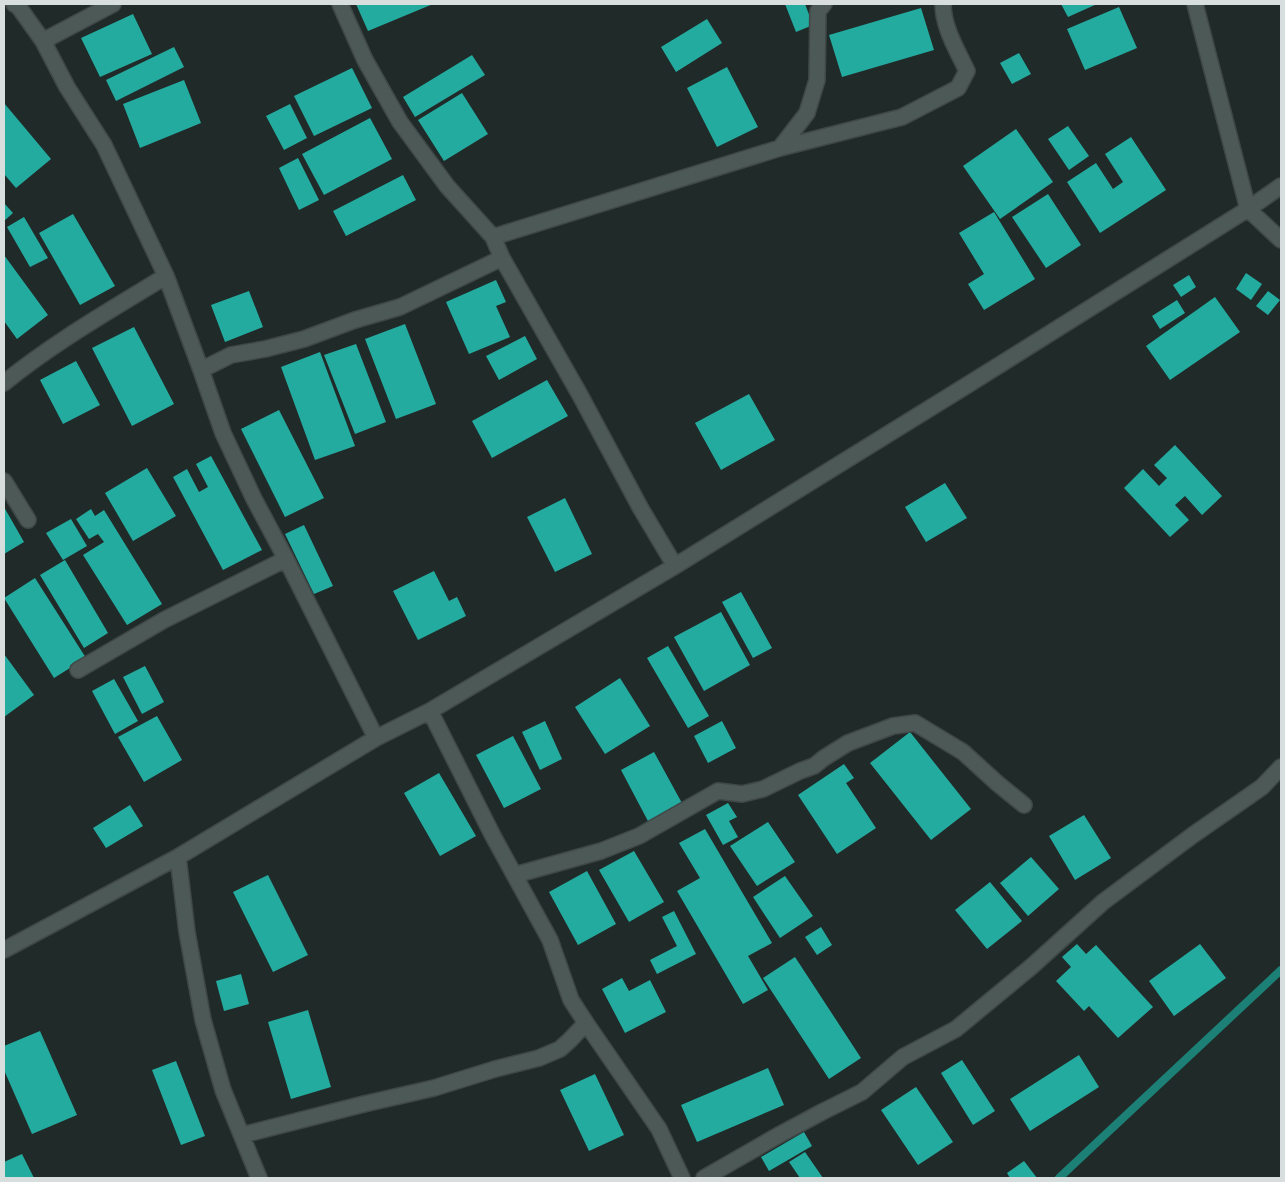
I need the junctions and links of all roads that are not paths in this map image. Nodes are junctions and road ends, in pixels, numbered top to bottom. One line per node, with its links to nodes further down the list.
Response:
1 (14, 4): 7 (street)
2 (114, 4): 7 (street)
3 (340, 4): 11 (street)
4 (824, 4): 8 (street)
5 (943, 4): 8 (street)
6 (1195, 4): 10 (street)
7 (43, 41): 14 (street)
8 (780, 148): 11 (street)
9 (1281, 186): 10 (street)
10 (1248, 209): 12 (street); 20 (street)
11 (493, 238): 13 (street)
12 (1281, 240)
13 (502, 258): 15 (street); 20 (street)
14 (166, 276): 15 (street); 16 (street)
15 (200, 370): 19 (street)
16 (4, 383)
17 (4, 481): 18 (street)
18 (28, 520)
19 (286, 559): 21 (street); 23 (street)
20 (675, 566): 22 (street)
21 (78, 670)
22 (430, 711): 23 (street); 27 (street)
23 (376, 738): 26 (street)
24 (1281, 767): 33 (street)
25 (1024, 805): 27 (street)
26 (178, 857): 28 (street); 30 (street)
27 (515, 876): 29 (street)
28 (4, 950)
29 (586, 1023): 30 (street); 32 (street)
30 (242, 1135): 31 (street)
31 (259, 1178)
32 (682, 1178)
33 (704, 1178)

